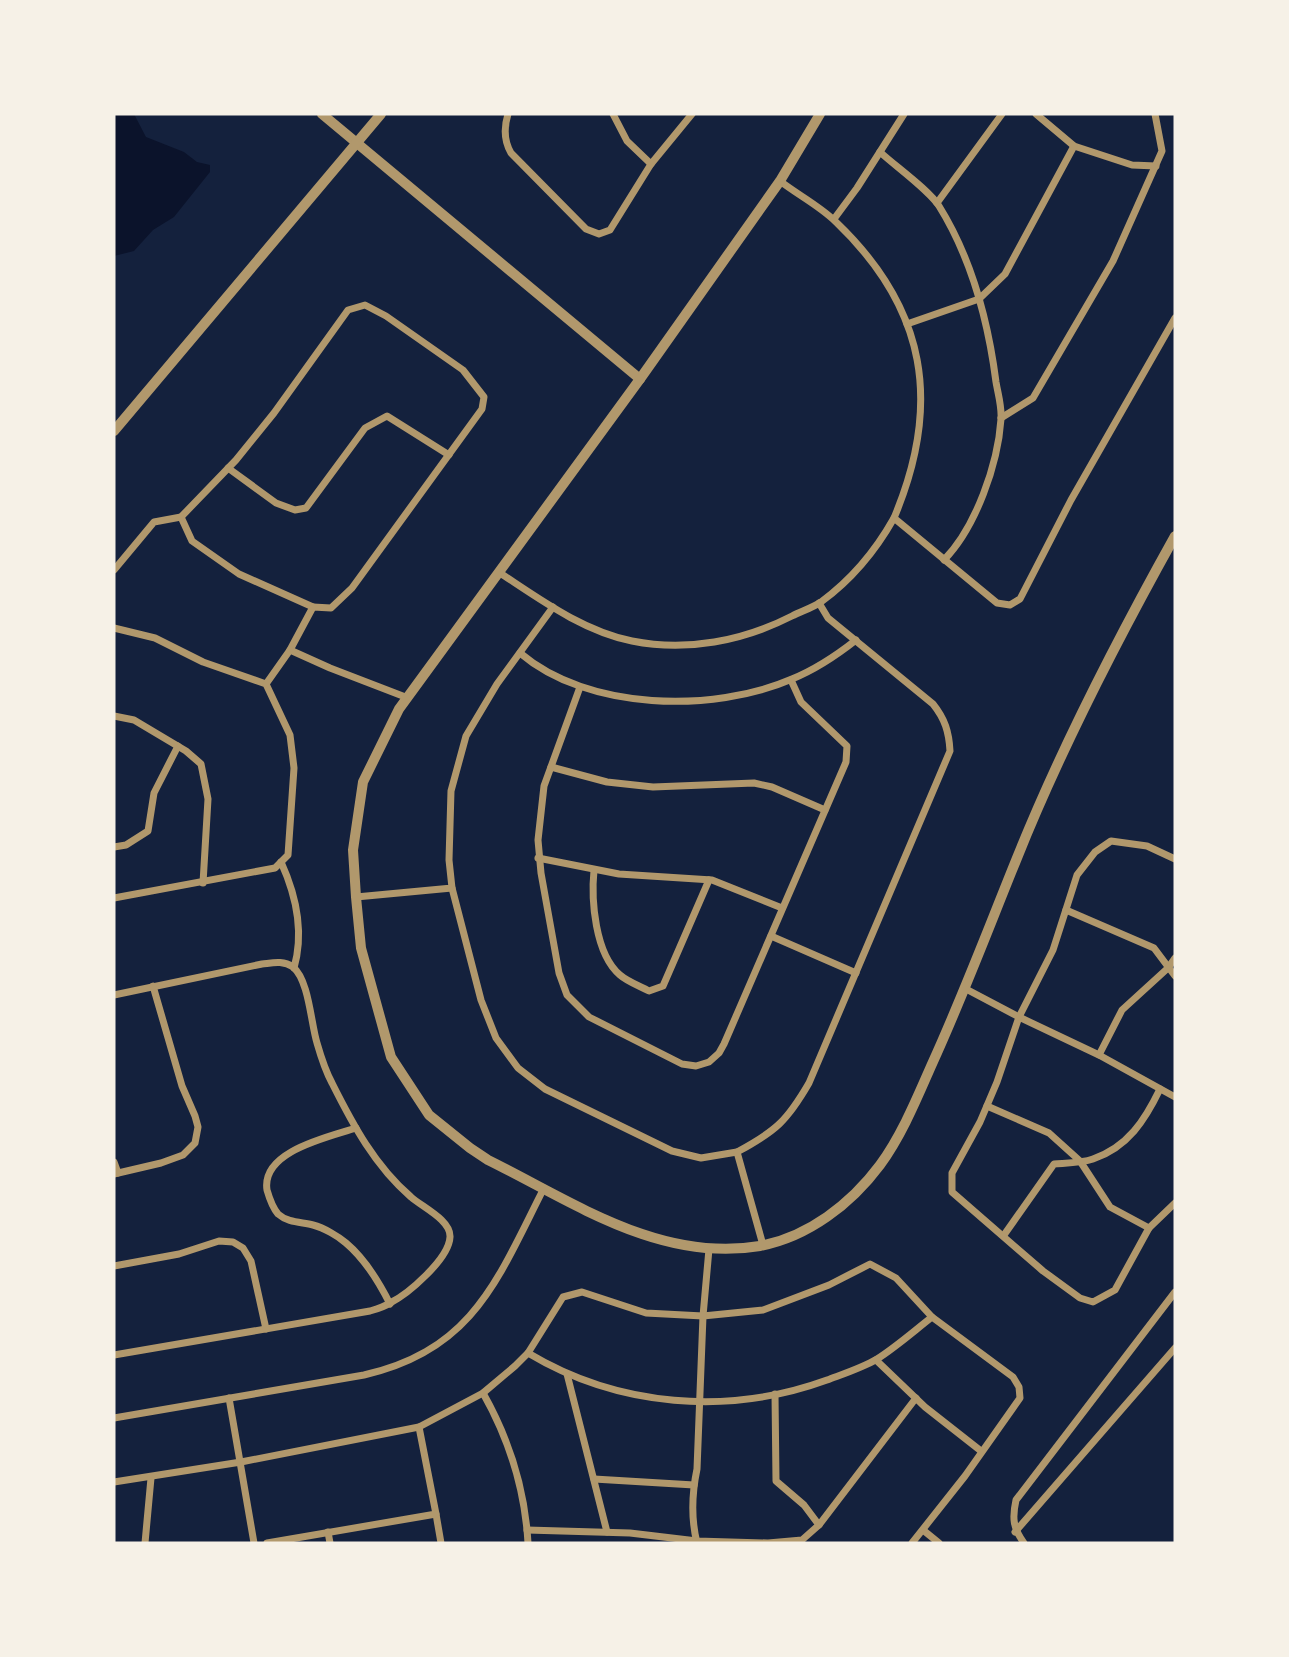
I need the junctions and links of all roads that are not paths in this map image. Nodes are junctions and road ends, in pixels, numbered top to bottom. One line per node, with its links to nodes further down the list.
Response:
1 (322, 114): 11 (street)
2 (381, 114): 11 (street)
3 (508, 114): 14 (street)
4 (613, 114): 14 (street)
5 (692, 114): 14 (street)
6 (904, 114): 13 (street)
7 (1002, 114): 17 (street)
8 (1036, 114): 12 (street)
9 (1155, 114): 15 (street)
10 (817, 115): 16 (street)
11 (357, 143): 22 (street); 24 (street)
12 (1074, 146): 15 (street); 19 (street)
13 (880, 152): 17 (street); 18 (street)
14 (651, 164)
15 (1156, 166): 23 (street)
16 (780, 181): 18 (street); 22 (street)
17 (937, 203): 19 (street)
18 (834, 219): 21 (street)
19 (979, 299): 21 (street); 23 (street)
20 (1175, 318): 30 (street)
21 (907, 324): 28 (street)
22 (640, 379): 32 (street)
23 (1001, 418): 30 (street)
24 (114, 431)
25 (449, 455): 26 (street); 26 (street); 34 (street)
26 (228, 468): 27 (street)
27 (181, 517): 31 (street); 34 (street)
28 (894, 518): 30 (street); 33 (street)
29 (1175, 536): 67 (street)
30 (944, 560)
31 (114, 569)
32 (500, 573): 35 (street); 43 (street)
33 (819, 603): 35 (street); 37 (street)
34 (313, 607): 38 (street)
35 (553, 607): 39 (street)
36 (114, 628): 41 (street)
37 (856, 640): 40 (street); 64 (street)
38 (290, 650): 41 (street); 43 (street)
39 (520, 653): 42 (street); 55 (street)
40 (791, 680): 42 (street); 47 (street)
41 (266, 684): 51 (street)
42 (580, 687): 46 (street)
43 (408, 698): 56 (street)
44 (114, 716): 45 (street)
45 (178, 746): 48 (street); 54 (street)
46 (551, 767): 47 (street); 49 (street)
47 (825, 810): 58 (street)
48 (114, 846)
49 (538, 858): 52 (street); 60 (street)
50 (1175, 859): 59 (street)
51 (281, 862): 54 (street); 62 (street)
52 (594, 870): 53 (street); 53 (street)
53 (709, 880): 58 (street)
54 (204, 883): 57 (street)
55 (452, 888): 56 (street); 75 (street)
56 (356, 897): 79 (street)
57 (114, 898)
58 (782, 908): 60 (street)
59 (1066, 910): 63 (street); 69 (street)
60 (771, 936): 64 (street)
61 (1175, 958): 63 (street)
62 (294, 968): 66 (street); 74 (street)
63 (1168, 968): 65 (street); 70 (street)
64 (856, 973): 75 (street)
65 (1175, 976)
66 (153, 986): 68 (street); 78 (street)
67 (966, 989): 69 (street); 83 (street)
68 (114, 995)
69 (1019, 1017): 70 (street); 73 (street)
70 (1099, 1055): 71 (street)
71 (1160, 1089): 72 (street); 76 (street)
72 (1175, 1097)
73 (987, 1106): 76 (street); 82 (street)
74 (356, 1128): 87 (street); 87 (street)
75 (737, 1152): 83 (street)
76 (1080, 1161): 81 (street); 82 (street)
77 (114, 1162): 78 (street)
78 (116, 1174)
79 (544, 1188): 84 (street); 98 (street)
80 (1175, 1203): 81 (street)
81 (1149, 1228): 82 (street)
82 (1004, 1235)
83 (762, 1245): 84 (street)
84 (709, 1249): 88 (street)
85 (114, 1266): 90 (street)
86 (1175, 1292): 115 (street)
87 (390, 1304): 90 (street)
88 (703, 1316): 89 (street); 92 (street); 100 (street)
89 (932, 1317): 94 (street); 103 (street)
90 (267, 1329): 93 (street)
91 (1175, 1348): 115 (street)
92 (528, 1353): 95 (street); 96 (street)
93 (114, 1355)
94 (876, 1360): 97 (street); 99 (street)
95 (567, 1374): 100 (street); 106 (street)
96 (484, 1393): 102 (street); 111 (street)
97 (775, 1394): 100 (street); 110 (street)
98 (229, 1398): 101 (street); 104 (street)
99 (916, 1398): 103 (street); 110 (street)
100 (701, 1402): 108 (street)
101 (114, 1418)
102 (419, 1427): 104 (street); 109 (street)
103 (981, 1451): 112 (street)
104 (241, 1462): 105 (street); 118 (street)
105 (151, 1478): 107 (street); 117 (street)
106 (594, 1479): 108 (street); 114 (street)
107 (114, 1482)
108 (694, 1486): 116 (street)
109 (436, 1514): 113 (street); 121 (street)
110 (820, 1525): 116 (street)
111 (527, 1530): 114 (street); 122 (street)
112 (923, 1530): 123 (street); 124 (street)
113 (328, 1532): 119 (street); 120 (street)
114 (607, 1532): 116 (street)
115 (1016, 1532): 125 (street)
116 (697, 1542)
117 (145, 1543)
118 (254, 1543)
119 (267, 1543)
120 (330, 1543)
121 (442, 1543)
122 (528, 1543)
123 (912, 1543)
124 (939, 1543)
125 (1024, 1543)

